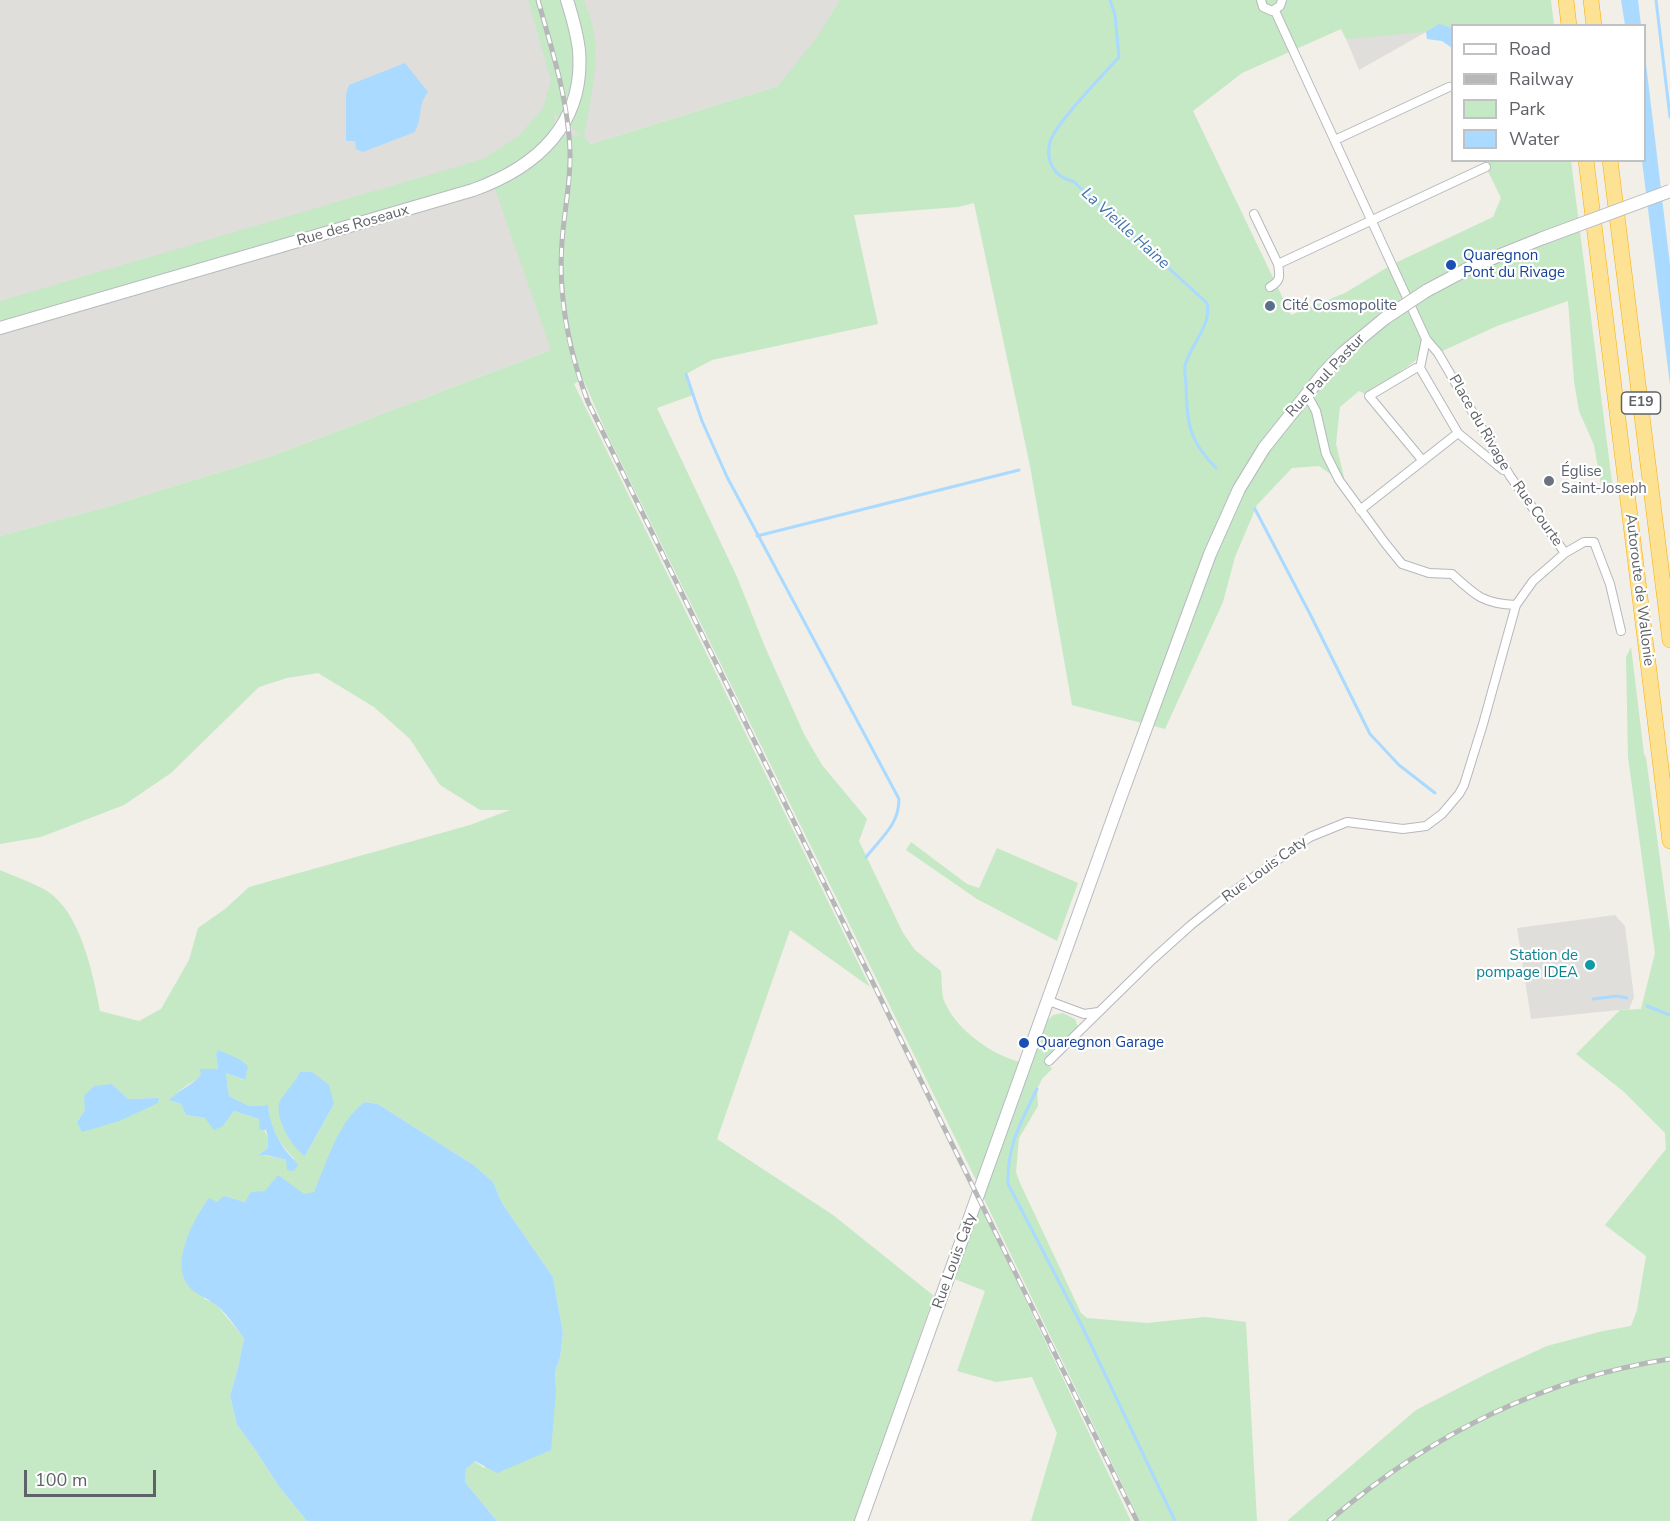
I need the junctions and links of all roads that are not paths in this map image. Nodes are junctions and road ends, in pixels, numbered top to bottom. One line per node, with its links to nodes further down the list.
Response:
1 (567, 0): 19 (main road, Rue des Roseaux)
2 (1261, 0): 6 (street)
3 (1282, 0): 6 (street)
4 (1566, 0): 7 (highway)
5 (1590, 0): 8 (highway)
6 (1275, 11): 10 (street)
7 (1569, 24)
8 (1594, 24)
9 (1449, 87): 10 (street)
10 (1335, 140): 16 (street)
11 (1586, 162): 32 (highway, Autoroute de Wallonie / E19)
12 (1610, 162): 31 (highway, Autoroute de Wallonie / E19)
13 (1486, 167): 16 (street)
14 (1670, 191): 22 (main road, Rue Paul Pastur, bridge)
15 (1254, 214): 17 (street)
16 (1371, 220): 17 (street); 20 (street, Place du Rivage)
17 (1278, 264): 18 (street)
18 (1270, 287)
19 (0, 328)
20 (1426, 339): 21 (street); 25 (street, Place du Rivage)
21 (1418, 368): 23 (street, Place du Rivage); 24 (street)
22 (1306, 393): 26 (main road, Rue Paul Pastur); 27 (street)
23 (1458, 433): 24 (street); 25 (street, Place du Rivage)
24 (1423, 461): 27 (street)
25 (1510, 476): 28 (street, Rue Courte)
26 (1239, 489): 33 (main road, Rue Louis Caty)
27 (1360, 510): 29 (street)
28 (1565, 553): 29 (street, Rue Louis Caty); 30 (street, Rue Louis Caty)
29 (1516, 605): 34 (street, Rue Louis Caty)
30 (1621, 631)
31 (1670, 640)
32 (1670, 841)
33 (1049, 1001): 34 (street); 36 (main road, Rue Louis Caty)
34 (1099, 1012): 35 (street, Rue Louis Caty)
35 (1049, 1061)
36 (861, 1521)

